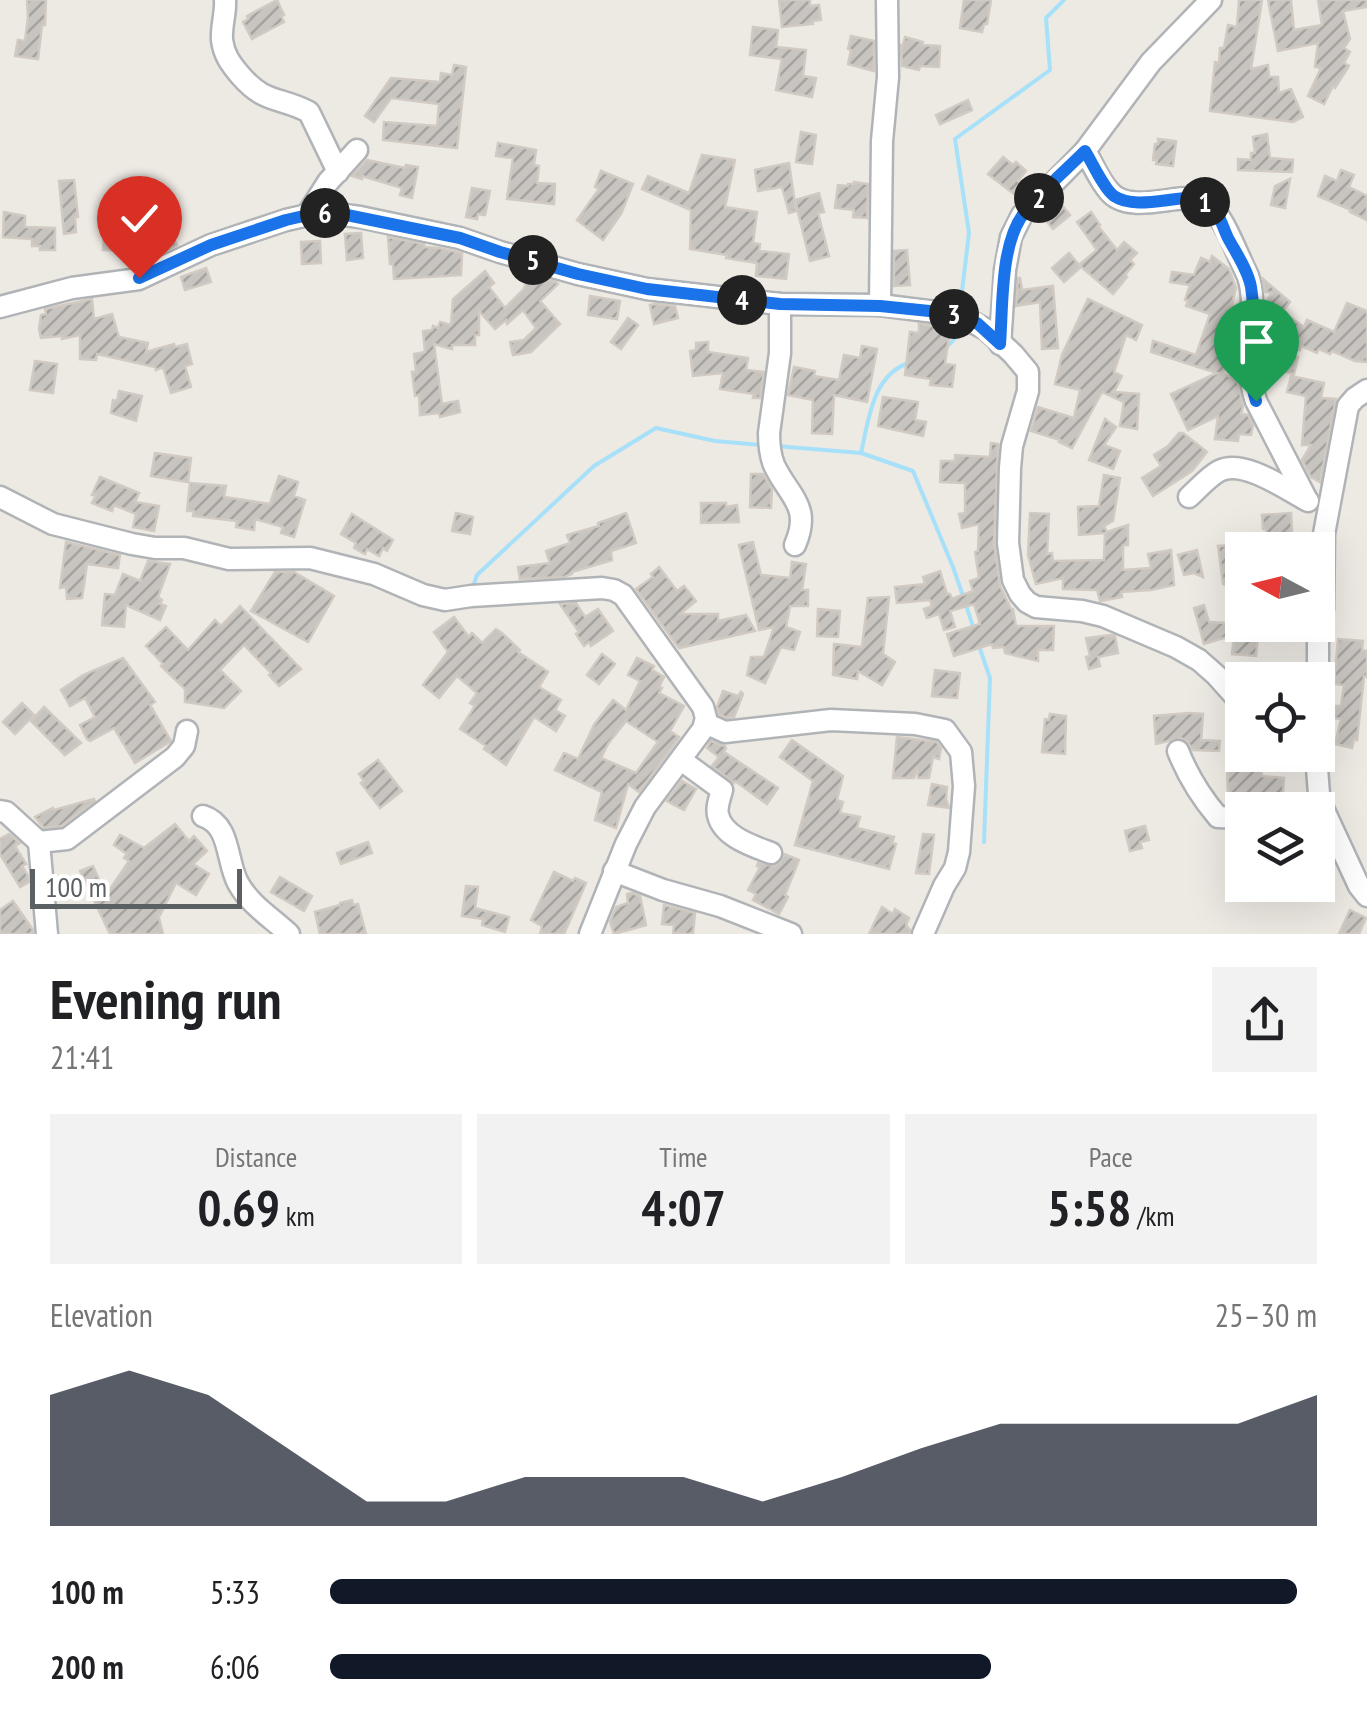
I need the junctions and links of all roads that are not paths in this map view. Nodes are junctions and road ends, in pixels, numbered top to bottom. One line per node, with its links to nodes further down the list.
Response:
1 (225, 0): 6 (street)
2 (887, 0): 9 (street)
3 (1211, 0): 5 (street)
4 (357, 150): 6 (street)
5 (1085, 151): 11 (street); 15 (street)
6 (338, 172): 7 (street)
7 (307, 214): 8 (street); 10 (street)
8 (780, 304): 9 (street); 17 (street)
9 (880, 306): 11 (street)
10 (0, 307)
11 (1000, 344): 19 (street)
12 (1367, 390): 16 (street)
13 (0, 497): 20 (street)
14 (1188, 497): 15 (street)
15 (1307, 500): 16 (street)
16 (1328, 511): 18 (street)
17 (795, 545)
18 (1318, 662)
19 (1225, 686)
20 (705, 723): 23 (street); 36 (street)
21 (187, 731): 27 (street)
22 (1178, 751): 26 (street)
23 (681, 760): 29 (street); 30 (street)
24 (0, 810): 27 (street)
25 (204, 816): 33 (street)
26 (1225, 817)
27 (39, 842): 32 (street)
28 (1335, 842): 31 (street)
29 (772, 853)
30 (614, 871): 34 (street); 35 (street)
31 (1367, 896)
32 (48, 934)
33 (289, 934)
34 (590, 934)
35 (791, 934)
36 (923, 934)

